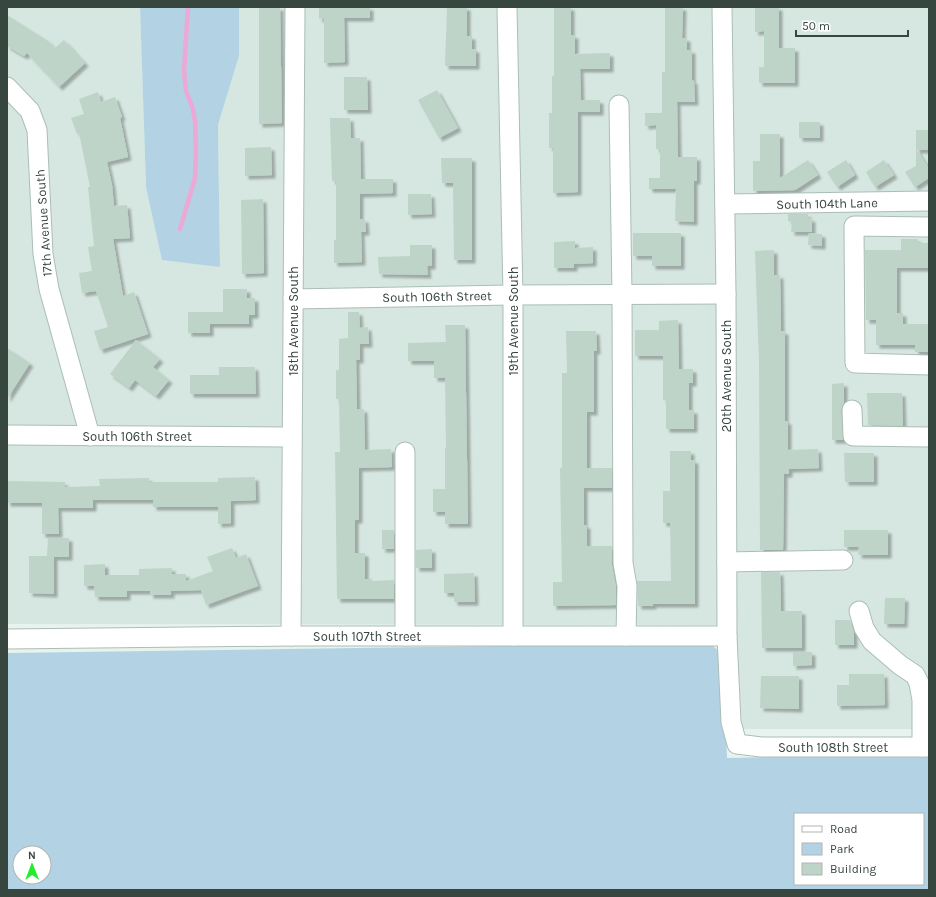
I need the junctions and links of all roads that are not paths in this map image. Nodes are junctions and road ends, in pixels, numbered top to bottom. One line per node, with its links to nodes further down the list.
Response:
1 (295, 7): 12 (street, 18th Avenue South)
2 (508, 7): 11 (street, 19th Avenue South)
3 (722, 7): 7 (street, 20th Avenue South)
4 (7, 87): 16 (street, 17th Avenue South)
5 (620, 105): 9 (street)
6 (929, 201): 7 (street, South 104th Lane)
7 (725, 204): 10 (street, 20th Avenue South)
8 (929, 227): 13 (street)
9 (622, 294): 10 (street, South 106th Street); 11 (street, South 106th Street); 26 (street)
10 (726, 294): 21 (street, 20th Avenue South)
11 (513, 295): 12 (street, South 106th Street); 25 (street, 19th Avenue South)
12 (293, 299): 17 (street, 18th Avenue South)
13 (929, 365)
14 (852, 410): 18 (street)
15 (7, 435): 16 (street, South 106th Street)
16 (90, 436): 17 (street, South 106th Street)
17 (292, 437): 23 (street, 18th Avenue South)
18 (929, 437)
19 (404, 452): 24 (street)
20 (843, 560): 21 (street)
21 (727, 562): 27 (street, 20th Avenue South)
22 (859, 612): 30 (street)
23 (291, 636): 24 (street, South 107th Street); 28 (street, South 107th Street)
24 (405, 636): 25 (street, South 107th Street)
25 (513, 636): 26 (street, South 107th Street)
26 (626, 636): 27 (street, South 107th Street)
27 (727, 636): 29 (street, 20th Avenue South)
28 (7, 639)
29 (737, 744): 30 (street, South 108th Street)
30 (926, 747)

